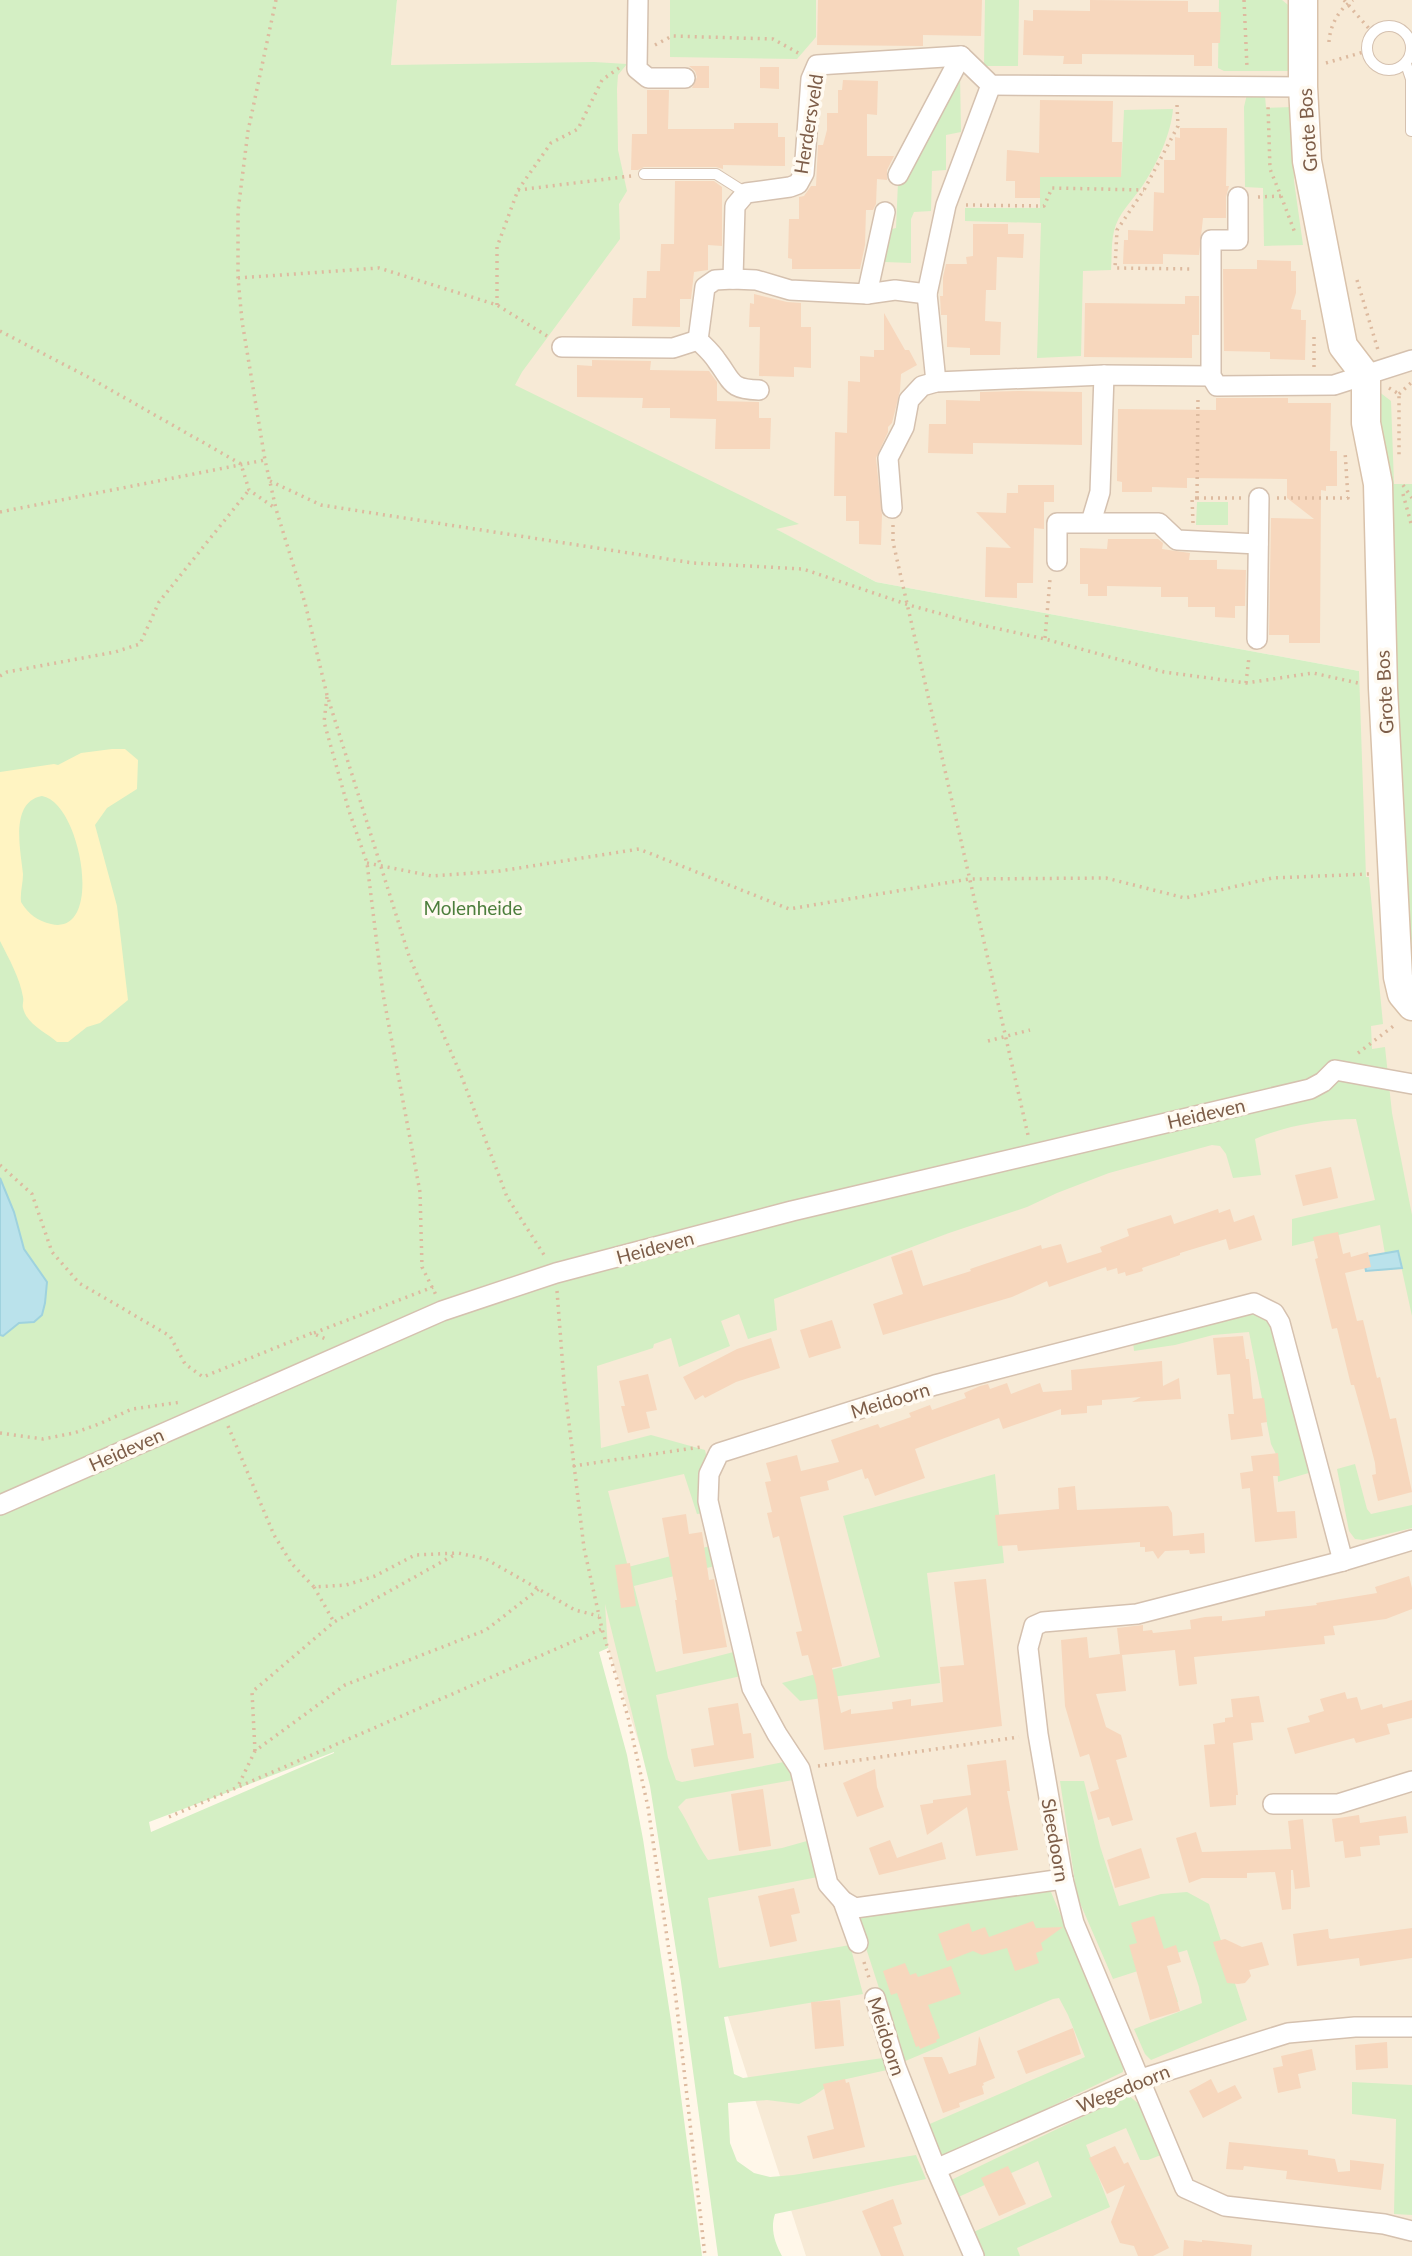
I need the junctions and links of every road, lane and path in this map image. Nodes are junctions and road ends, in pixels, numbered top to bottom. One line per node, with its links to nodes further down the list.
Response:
1 (276, 0): 30 (path)
2 (638, 0): 9 (street)
3 (1244, 0): 18 (path)
4 (1303, 0): 13 (street, Grote Bos)
5 (1353, 0): 6 (path)
6 (1345, 2): 7 (path); 13 (path)
7 (1372, 32): 8 (lane); 11 (lane)
8 (1367, 51): 11 (lane); 13 (path)
9 (636, 56): 12 (path); 14 (street); 22 (path)
10 (961, 57): 12 (street, Herdersveld); 15 (street); 21 (street)
11 (1406, 64): 19 (lane)
12 (817, 65): 24 (street, Herdersveld)
13 (1316, 72): 17 (street); 42 (street, Grote Bos)
14 (685, 78)
15 (991, 85): 16 (street); 26 (street)
16 (1177, 85): 18 (street); 23 (path)
17 (1268, 86): 18 (street); 25 (path)
18 (1246, 87)
19 (1412, 131)
20 (644, 174): 22 (path); 24 (lane)
21 (898, 175)
22 (518, 190): 34 (path)
23 (1144, 190): 26 (path); 28 (path)
24 (746, 193): 31 (street)
25 (1238, 197): 28 (street)
26 (946, 205): 32 (street)
27 (885, 212): 33 (street)
28 (1212, 270): 41 (street)
29 (1354, 273): 38 (path)
30 (238, 278): 34 (path); 48 (path)
31 (733, 279): 33 (street); 36 (street)
32 (927, 293): 33 (street); 43 (street)
33 (867, 294)
34 (497, 305): 37 (path)
35 (0, 331): 49 (path)
36 (698, 340): 37 (street); 45 (street)
37 (562, 347)
38 (1389, 347)
39 (1412, 360): 42 (street)
40 (1104, 374): 41 (street); 43 (street); 59 (street)
41 (1205, 376): 42 (street); 53 (path)
42 (1366, 376): 46 (path); 70 (street, Grote Bos)
43 (936, 382): 57 (street)
44 (1412, 382): 46 (path)
45 (759, 390)
46 (1399, 394): 50 (path)
47 (1344, 440): 54 (path)
48 (265, 460): 49 (path); 51 (path)
49 (241, 464): 52 (path); 58 (path)
50 (1399, 467)
51 (270, 481): 56 (path); 65 (path)
52 (248, 490): 56 (path); 68 (path)
53 (1197, 498): 54 (path); 60 (path)
54 (1259, 498): 63 (street)
55 (1412, 498): 61 (path)
56 (276, 509): 71 (path)
57 (892, 509)
58 (0, 512)
59 (1091, 522): 60 (street); 64 (street)
60 (1159, 523): 63 (street)
61 (1412, 527)
62 (893, 542): 65 (path)
63 (1258, 544): 67 (street)
64 (1057, 561): 66 (path)
65 (909, 606): 66 (path); 75 (path)
66 (1045, 639): 69 (path)
67 (1257, 639): 69 (path)
68 (0, 676)
69 (1246, 682): 70 (path)
70 (1383, 688): 74 (street, Grote Bos)
71 (327, 695): 72 (path); 73 (path)
72 (367, 863): 73 (path); 85 (path)
73 (382, 866): 75 (path); 84 (path)
74 (1393, 873): 75 (path); 76 (street, Grote Bos)
75 (969, 879): 78 (path)
76 (1406, 1013): 80 (path)
77 (1030, 1030): 78 (path)
78 (1007, 1036): 79 (path); 82 (path)
79 (988, 1041)
80 (1335, 1070): 81 (street); 82 (street, Heideven)
81 (1412, 1084)
82 (1032, 1153): 84 (street, Heideven)
83 (0, 1165): 87 (path)
84 (555, 1273): 86 (street, Heideven); 92 (path)
85 (433, 1287): 86 (path); 87 (path)
86 (442, 1311): 88 (street, Heideven)
87 (312, 1333): 88 (path)
88 (352, 1350): 89 (street, Heideven)
89 (221, 1408): 90 (path); 93 (street, Heideven); 97 (path)
90 (0, 1433)
91 (719, 1453): 92 (path); 96 (street, Meidoorn); 104 (street)
92 (573, 1466): 99 (path)
93 (0, 1504)
94 (1412, 1540): 96 (street, Sleedoorn)
95 (458, 1553): 97 (path); 98 (path); 100 (path)
96 (1343, 1561): 102 (street, Sleedoorn)
97 (314, 1587): 100 (path)
98 (540, 1588): 99 (path); 103 (path)
99 (599, 1616): 101 (path)
100 (334, 1622): 103 (path)
101 (602, 1629): 106 (path); 117 (path)
102 (1038, 1734): 104 (path); 109 (street, Sleedoorn)
103 (255, 1751): 106 (path)
104 (800, 1769): 110 (street)
105 (1412, 1781): 107 (street)
106 (238, 1786): 108 (path)
107 (1273, 1804)
108 (169, 1817)
109 (1063, 1879): 110 (street); 114 (street, Sleedoorn)
110 (843, 1901): 111 (street)
111 (858, 1943): 112 (path, Meidoorn)
112 (875, 1998): 115 (street, Meidoorn)
113 (1412, 2027): 114 (street, Wegedoorn)
114 (1141, 2079): 115 (street, Wegedoorn); 116 (street, Sleedoorn)
115 (936, 2169): 118 (street)
116 (1412, 2231)
117 (705, 2256)
118 (974, 2256)

